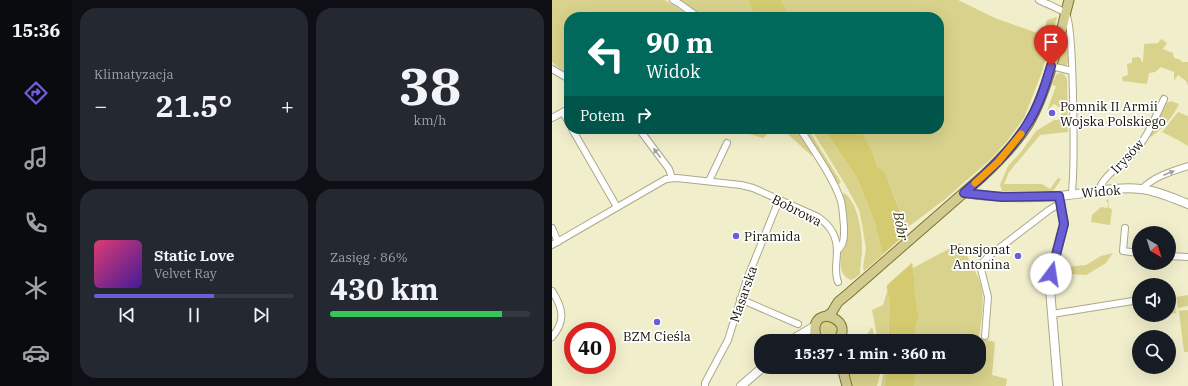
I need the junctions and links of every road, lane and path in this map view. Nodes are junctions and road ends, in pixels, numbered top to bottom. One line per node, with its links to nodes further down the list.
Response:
1 (673, 0): 4 (street)
2 (1039, 0): 5 (street)
3 (1069, 0): 5 (main road)
4 (691, 12)
5 (1066, 13): 6 (main road); 8 (street)
6 (1051, 66): 8 (street); 22 (main road)
7 (552, 69): 9 (street)
8 (1072, 71): 23 (street)
9 (564, 77)
10 (1164, 99): 21 (street, Irysów)
11 (563, 112): 12 (street)
12 (552, 118)
13 (575, 134): 27 (street)
14 (643, 134): 18 (street, one-way to 14)
15 (803, 134): 31 (street)
16 (727, 143): 19 (street)
17 (1188, 166): 20 (street, one-way to 17)
18 (672, 178): 19 (street, Bobrowa); 27 (street, Bobrowa)
19 (709, 181): 25 (street, Bobrowa)
20 (1142, 189): 21 (street, Widok); 26 (street, Widok)
21 (1099, 191): 23 (street, Widok)
22 (964, 193): 24 (street, Widok); 37 (main road)
23 (1072, 194): 24 (street, Widok)
24 (1060, 199): 40 (street); 48 (street, Widok)
25 (779, 200): 31 (street, Bobrowa); 38 (street, Masarska)
26 (1188, 204)
27 (617, 207): 30 (street, Bobrowa)
28 (552, 228): 30 (street)
29 (1125, 228): 32 (street)
30 (555, 243)
31 (837, 251): 35 (street, Bobrowa)
32 (1132, 252)
33 (1176, 256): 34 (street)
34 (1188, 257)
35 (838, 282)
36 (552, 291): 49 (street)
37 (849, 293): 41 (main road); 42 (main road)
38 (740, 299): 43 (street); 52 (street, Masarska)
39 (1132, 301): 40 (street)
40 (1052, 314): 55 (street)
41 (828, 316): 42 (main road); 44 (main road)
42 (838, 321): 47 (main road)
43 (798, 324)
44 (815, 326): 45 (street); 46 (main road)
45 (802, 334)
46 (815, 334)
47 (841, 334)
48 (985, 334)
49 (552, 337)
50 (755, 374): 53 (street)
51 (844, 374): 54 (main road)
52 (705, 386)
53 (742, 386)
54 (847, 386)
55 (1058, 386)

